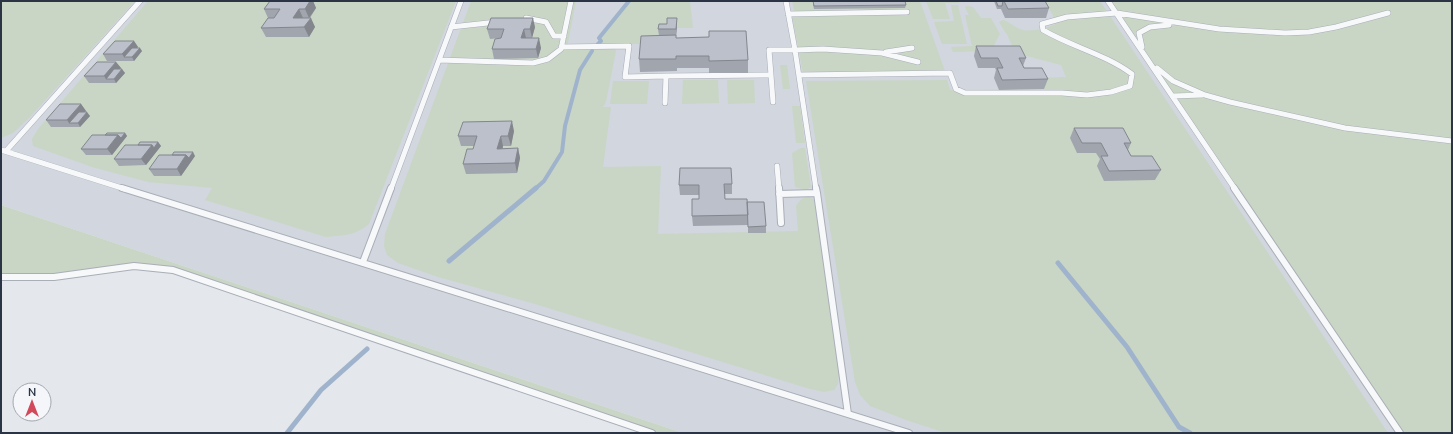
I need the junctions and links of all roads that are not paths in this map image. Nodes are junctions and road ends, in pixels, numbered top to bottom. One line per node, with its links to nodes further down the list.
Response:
1 (140, 1): 30 (lane)
2 (461, 1): 13 (lane)
3 (571, 1): 14 (lane)
4 (786, 1): 8 (lane)
5 (1108, 1): 7 (lane)
6 (907, 12): 8 (lane)
7 (1117, 13): 12 (lane); 19 (lane); 23 (lane)
8 (788, 14): 17 (lane)
9 (1388, 14): 12 (lane)
10 (518, 19): 14 (lane)
11 (504, 21): 13 (lane)
12 (1191, 26): 19 (lane)
13 (451, 27): 20 (lane)
14 (564, 36): 15 (lane)
15 (562, 47): 20 (lane); 24 (lane)
16 (912, 48): 18 (lane)
17 (795, 50): 18 (lane); 22 (lane); 23 (lane)
18 (882, 52): 21 (lane)
19 (1146, 57): 25 (lane); 26 (lane)
20 (439, 60): 35 (lane)
21 (918, 62)
22 (771, 75): 24 (lane); 27 (lane)
23 (799, 75): 32 (lane)
24 (666, 76): 28 (lane)
25 (1205, 95): 26 (lane); 29 (lane)
26 (1173, 96): 40 (lane)
27 (773, 102)
28 (665, 103)
29 (1452, 141)
30 (3, 150): 35 (lane)
31 (777, 166): 33 (lane)
32 (817, 193): 33 (lane); 37 (lane)
33 (779, 194): 34 (lane)
34 (781, 224)
35 (363, 262): 37 (lane)
36 (1, 277): 38 (lane)
37 (848, 414): 39 (lane)
38 (652, 433)
39 (909, 433)
40 (1400, 433)

